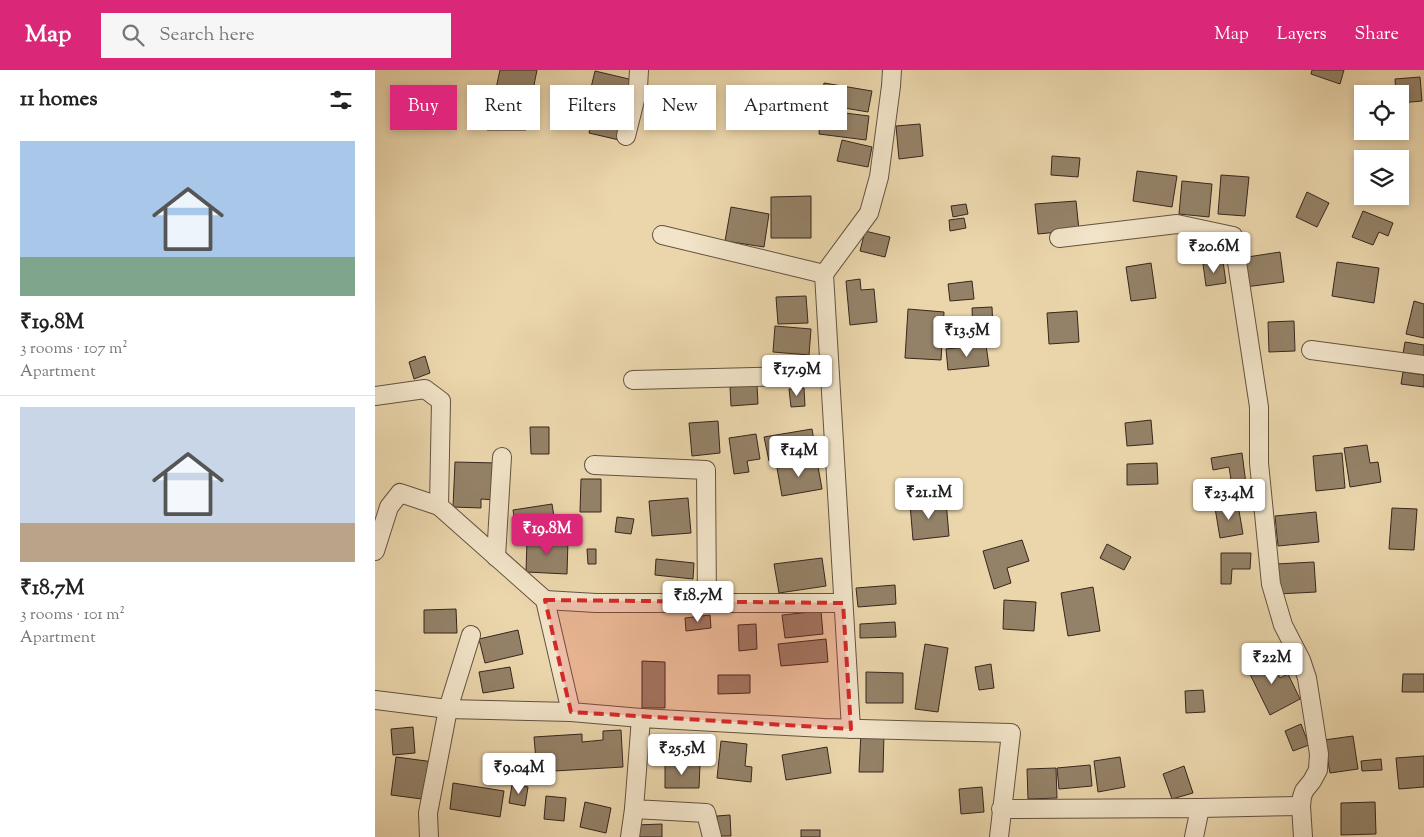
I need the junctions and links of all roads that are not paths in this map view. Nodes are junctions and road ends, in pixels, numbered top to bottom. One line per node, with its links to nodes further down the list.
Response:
1 (639, 70): 3 (street)
2 (892, 70): 6 (street)
3 (626, 136)
4 (662, 235): 6 (street)
5 (1059, 238): 26 (street)
6 (824, 274): 9 (street)
7 (1311, 350): 8 (street)
8 (1424, 365)
9 (830, 375): 10 (street); 19 (street)
10 (633, 380)
11 (375, 396): 14 (street)
12 (503, 457): 16 (street)
13 (594, 465): 18 (street)
14 (439, 506): 15 (street); 16 (street)
15 (375, 551)
16 (497, 557): 17 (street)
17 (545, 600): 18 (street); 23 (street)
18 (707, 603): 19 (street)
19 (843, 603): 25 (street)
20 (471, 635): 22 (street)
21 (375, 700): 22 (street)
22 (448, 709): 23 (street); 30 (street)
23 (571, 712): 24 (street)
24 (641, 718): 25 (street); 29 (street)
25 (851, 729): 28 (street)
26 (1301, 806): 27 (street); 35 (street)
27 (1200, 808): 28 (street); 34 (street)
28 (1001, 809): 33 (street)
29 (634, 810): 31 (street); 32 (street)
30 (429, 837)
31 (630, 837)
32 (712, 837)
33 (999, 837)
34 (1194, 837)
35 (1303, 837)

